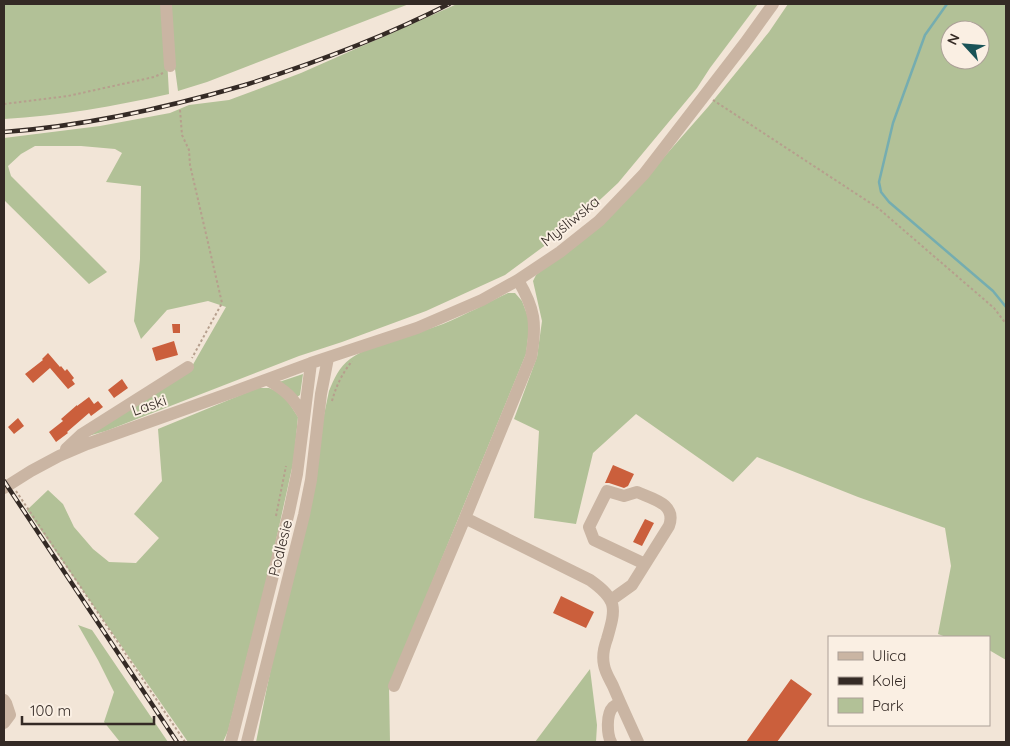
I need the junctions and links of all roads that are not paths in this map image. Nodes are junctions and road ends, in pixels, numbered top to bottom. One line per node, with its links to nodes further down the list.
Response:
1 (166, 4): 3 (street)
2 (773, 4): 4 (street, Myśliwska)
3 (170, 66)
4 (518, 280): 5 (street, Myśliwska); 14 (street)
5 (328, 358): 6 (street, Myśliwska); 10 (street, Podlesie)
6 (311, 363): 8 (street, Laski); 9 (street, Podlesie)
7 (188, 367): 12 (street)
8 (268, 380): 11 (street); 12 (street, Laski)
9 (307, 394): 10 (street); 11 (street, Podlesie)
10 (321, 394): 22 (street, Podlesie)
11 (304, 416): 21 (street, Podlesie)
12 (59, 456): 13 (street, Laski)
13 (7, 486)
14 (465, 518): 16 (street); 17 (street)
15 (645, 564): 15 (street); 16 (street)
16 (611, 600): 19 (street)
17 (394, 686)
18 (4, 700): 20 (street)
19 (620, 703): 23 (street); 24 (street)
20 (4, 723)
21 (231, 742)
22 (247, 742)
23 (611, 742)
24 (638, 742)

